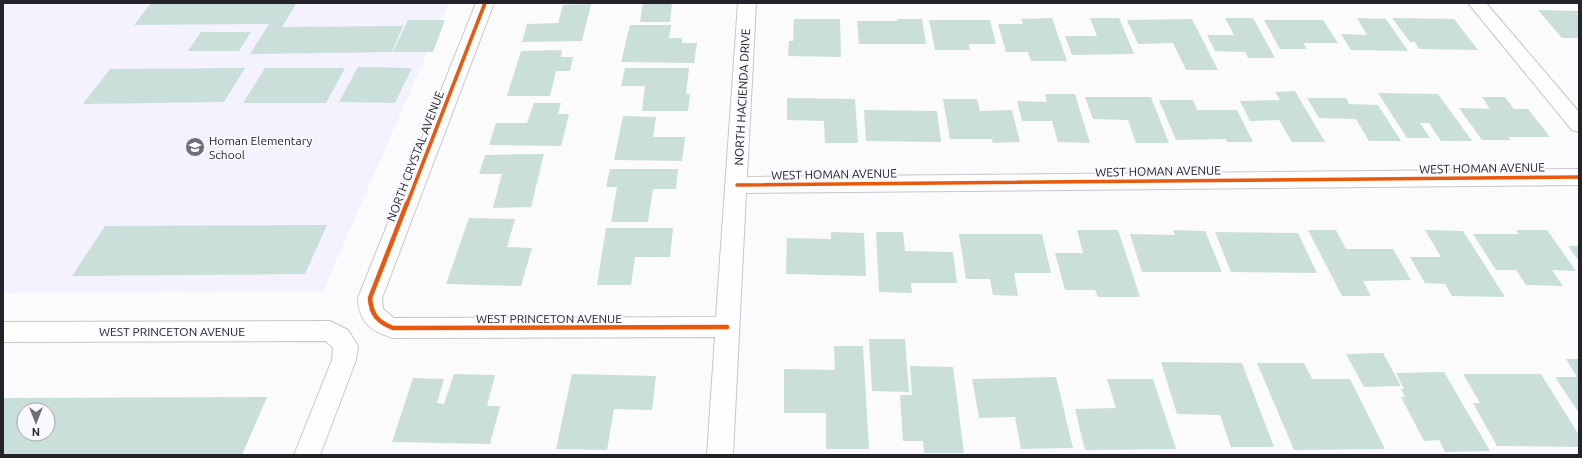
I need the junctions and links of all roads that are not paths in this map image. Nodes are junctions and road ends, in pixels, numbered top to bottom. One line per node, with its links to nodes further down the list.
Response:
1 (485, 3): 7 (street, NORTH CRYSTAL AVENUE)
2 (747, 3): 6 (street, NORTH HACIENDA DRIVE)
3 (1477, 3): 4 (street)
4 (1579, 125)
5 (1579, 177): 6 (street, WEST HOMAN AVENUE)
6 (737, 185): 8 (street, NORTH HACIENDA DRIVE)
7 (375, 316): 8 (street, WEST PRINCETON AVENUE)
8 (727, 327): 11 (street, NORTH HACIENDA DRIVE)
9 (3, 332): 10 (street, WEST PRINCETON AVENUE)
10 (306, 455)
11 (720, 455)

